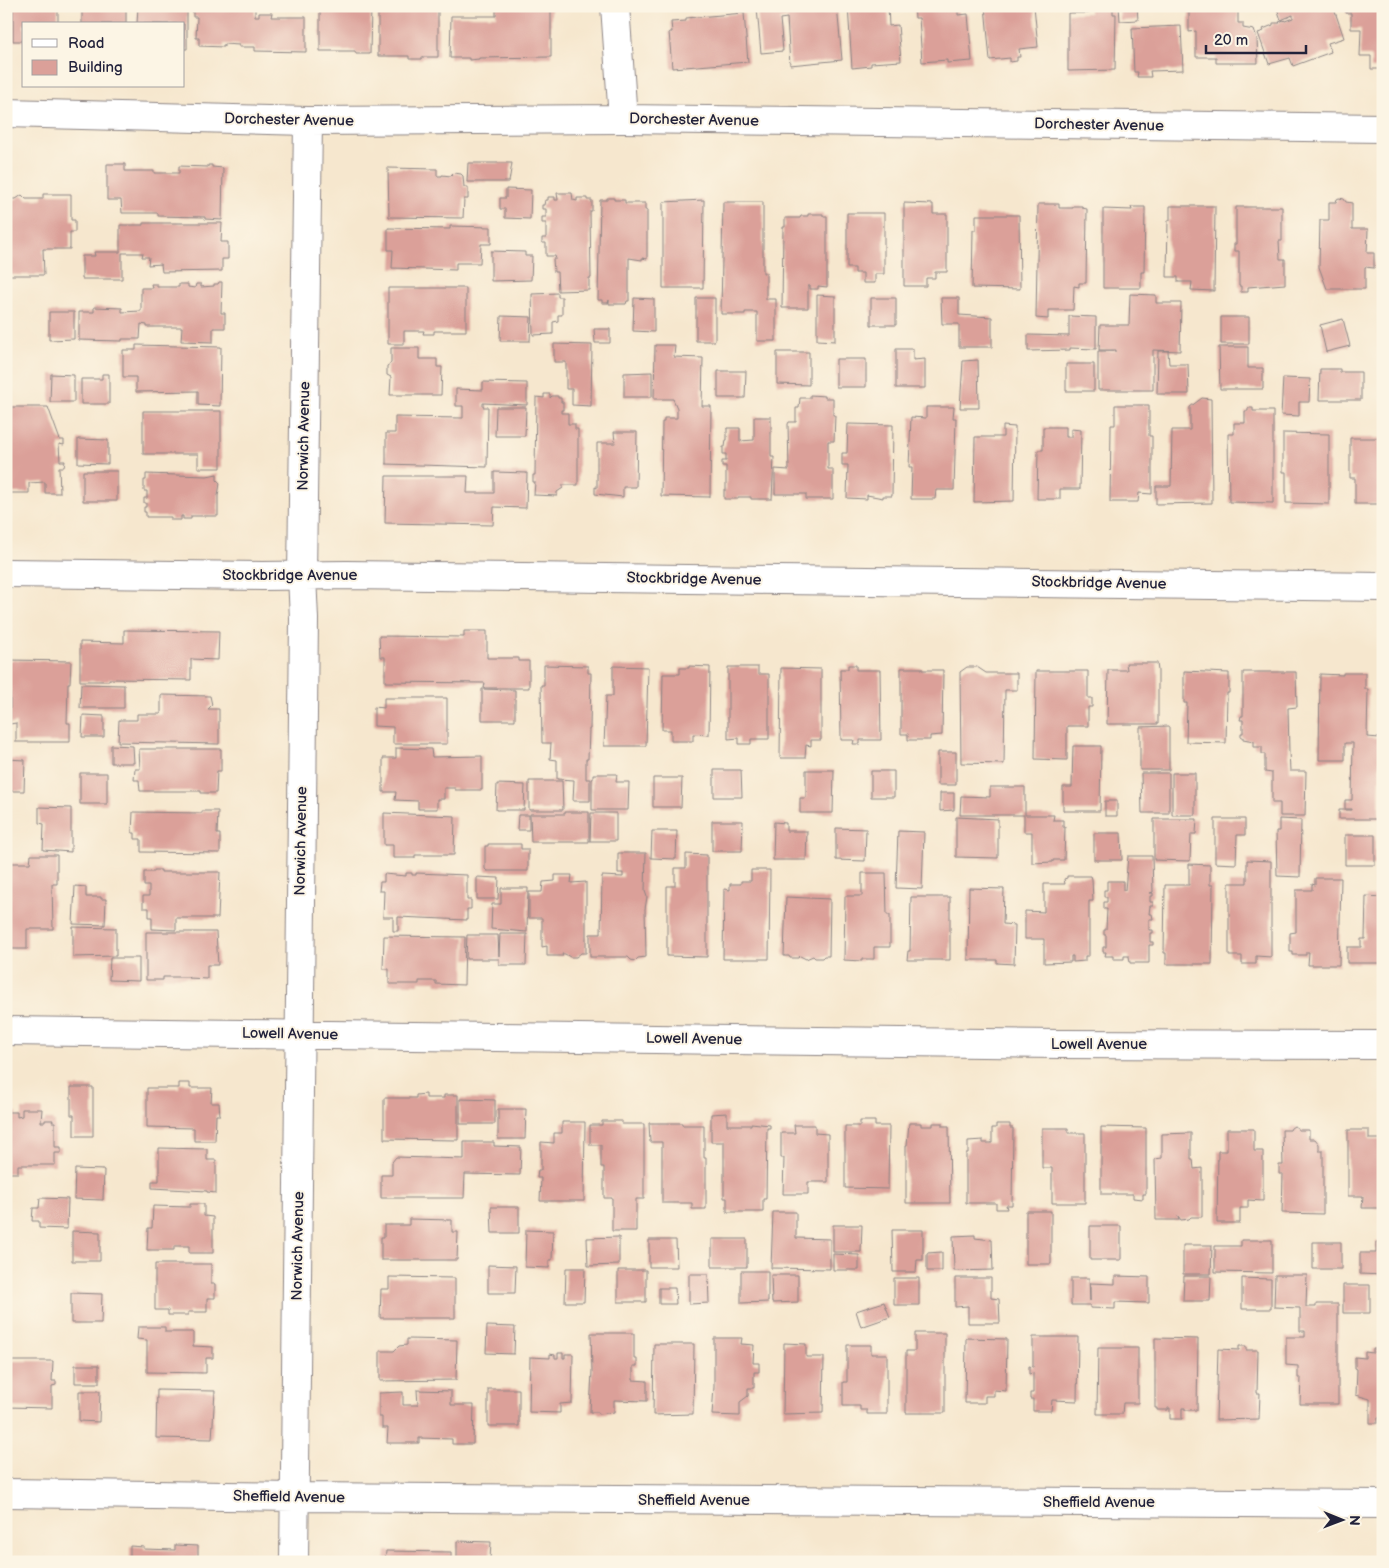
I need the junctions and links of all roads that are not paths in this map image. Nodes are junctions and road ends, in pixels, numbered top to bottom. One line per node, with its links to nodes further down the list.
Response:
1 (615, 6): 3 (street)
2 (6, 114): 4 (street, Dorchester Avenue)
3 (623, 119): 4 (street, Dorchester Avenue); 5 (street, Dorchester Avenue)
4 (308, 121): 7 (street, Norwich Avenue)
5 (1383, 128)
6 (6, 573): 7 (street, Stockbridge Avenue)
7 (302, 576): 8 (street, Stockbridge Avenue); 10 (street, Norwich Avenue)
8 (1383, 587)
9 (6, 1031): 10 (street, Lowell Avenue)
10 (300, 1034): 11 (street, Lowell Avenue); 13 (street, Norwich Avenue)
11 (1383, 1044)
12 (6, 1493): 13 (street, Sheffield Avenue)
13 (294, 1497): 14 (street, Sheffield Avenue); 15 (street, Norwich Avenue)
14 (1383, 1504)
15 (294, 1562)

